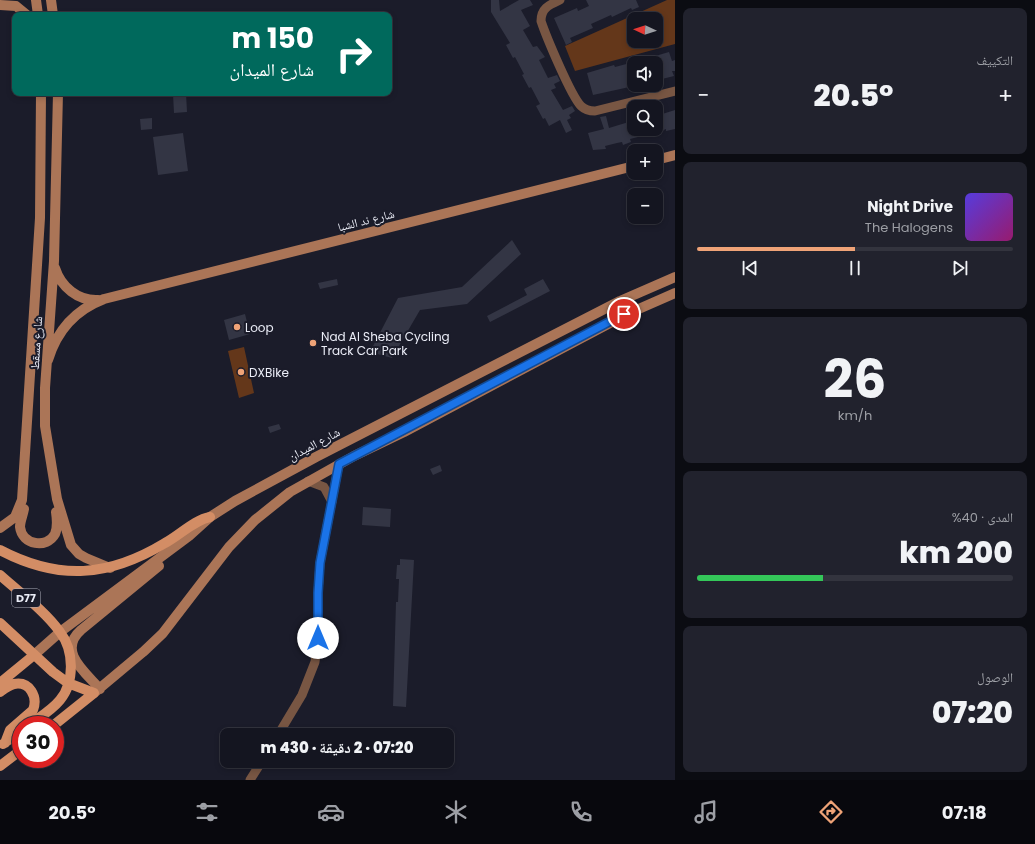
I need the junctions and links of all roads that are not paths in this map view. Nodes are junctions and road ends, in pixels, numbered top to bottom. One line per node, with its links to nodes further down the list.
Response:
1 (36, 0): 6 (street)
2 (51, 0): 7 (street)
3 (560, 0): 8 (street)
4 (0, 5): 5 (street)
5 (23, 12)
6 (38, 12)
7 (53, 12)
8 (675, 91)
9 (41, 96): 21 (street, شارع مسقط)
10 (58, 96): 14 (street, شارع مسقط)
11 (675, 155): 12 (street)
12 (663, 158)
13 (627, 168): 17 (street, شارع ند الشبا)
14 (54, 261): 17 (street, شارع ند الشبا); 18 (street, شارع مسقط)
15 (675, 277): 24 (street, شارع الميدان)
16 (675, 292): 19 (street)
17 (104, 299): 18 (street, شارع ند الشبا)
18 (48, 360): 22 (street, شارع مسقط)
19 (339, 464): 20 (street); 23 (street)
20 (308, 481): 23 (street); 35 (street)
21 (23, 493): 22 (street); 25 (street, شارع مسقط)
22 (57, 499): 28 (street, شارع مسقط)
23 (332, 502): 39 (street)
24 (210, 517): 26 (street, شارع الميدان); 28 (main road)
25 (0, 528)
26 (189, 536): 31 (street, شارع الميدان); 35 (street)
27 (0, 550): 28 (main road)
28 (110, 568)
29 (0, 575): 31 (main road, D77)
30 (0, 623): 32 (main road)
31 (60, 632): 32 (street, شارع الميدان); 34 (main road)
32 (34, 655): 33 (main road); 34 (main road)
33 (0, 683)
34 (68, 683): 35 (main road); 37 (main road)
35 (97, 691): 38 (main road)
36 (0, 692): 41 (main road)
37 (41, 716)
38 (64, 717)
39 (282, 728)
40 (12, 738): 41 (main road)
41 (2, 745)
42 (12, 757): 43 (main road)
43 (0, 766)
44 (258, 768): 45 (street)
45 (250, 780)

